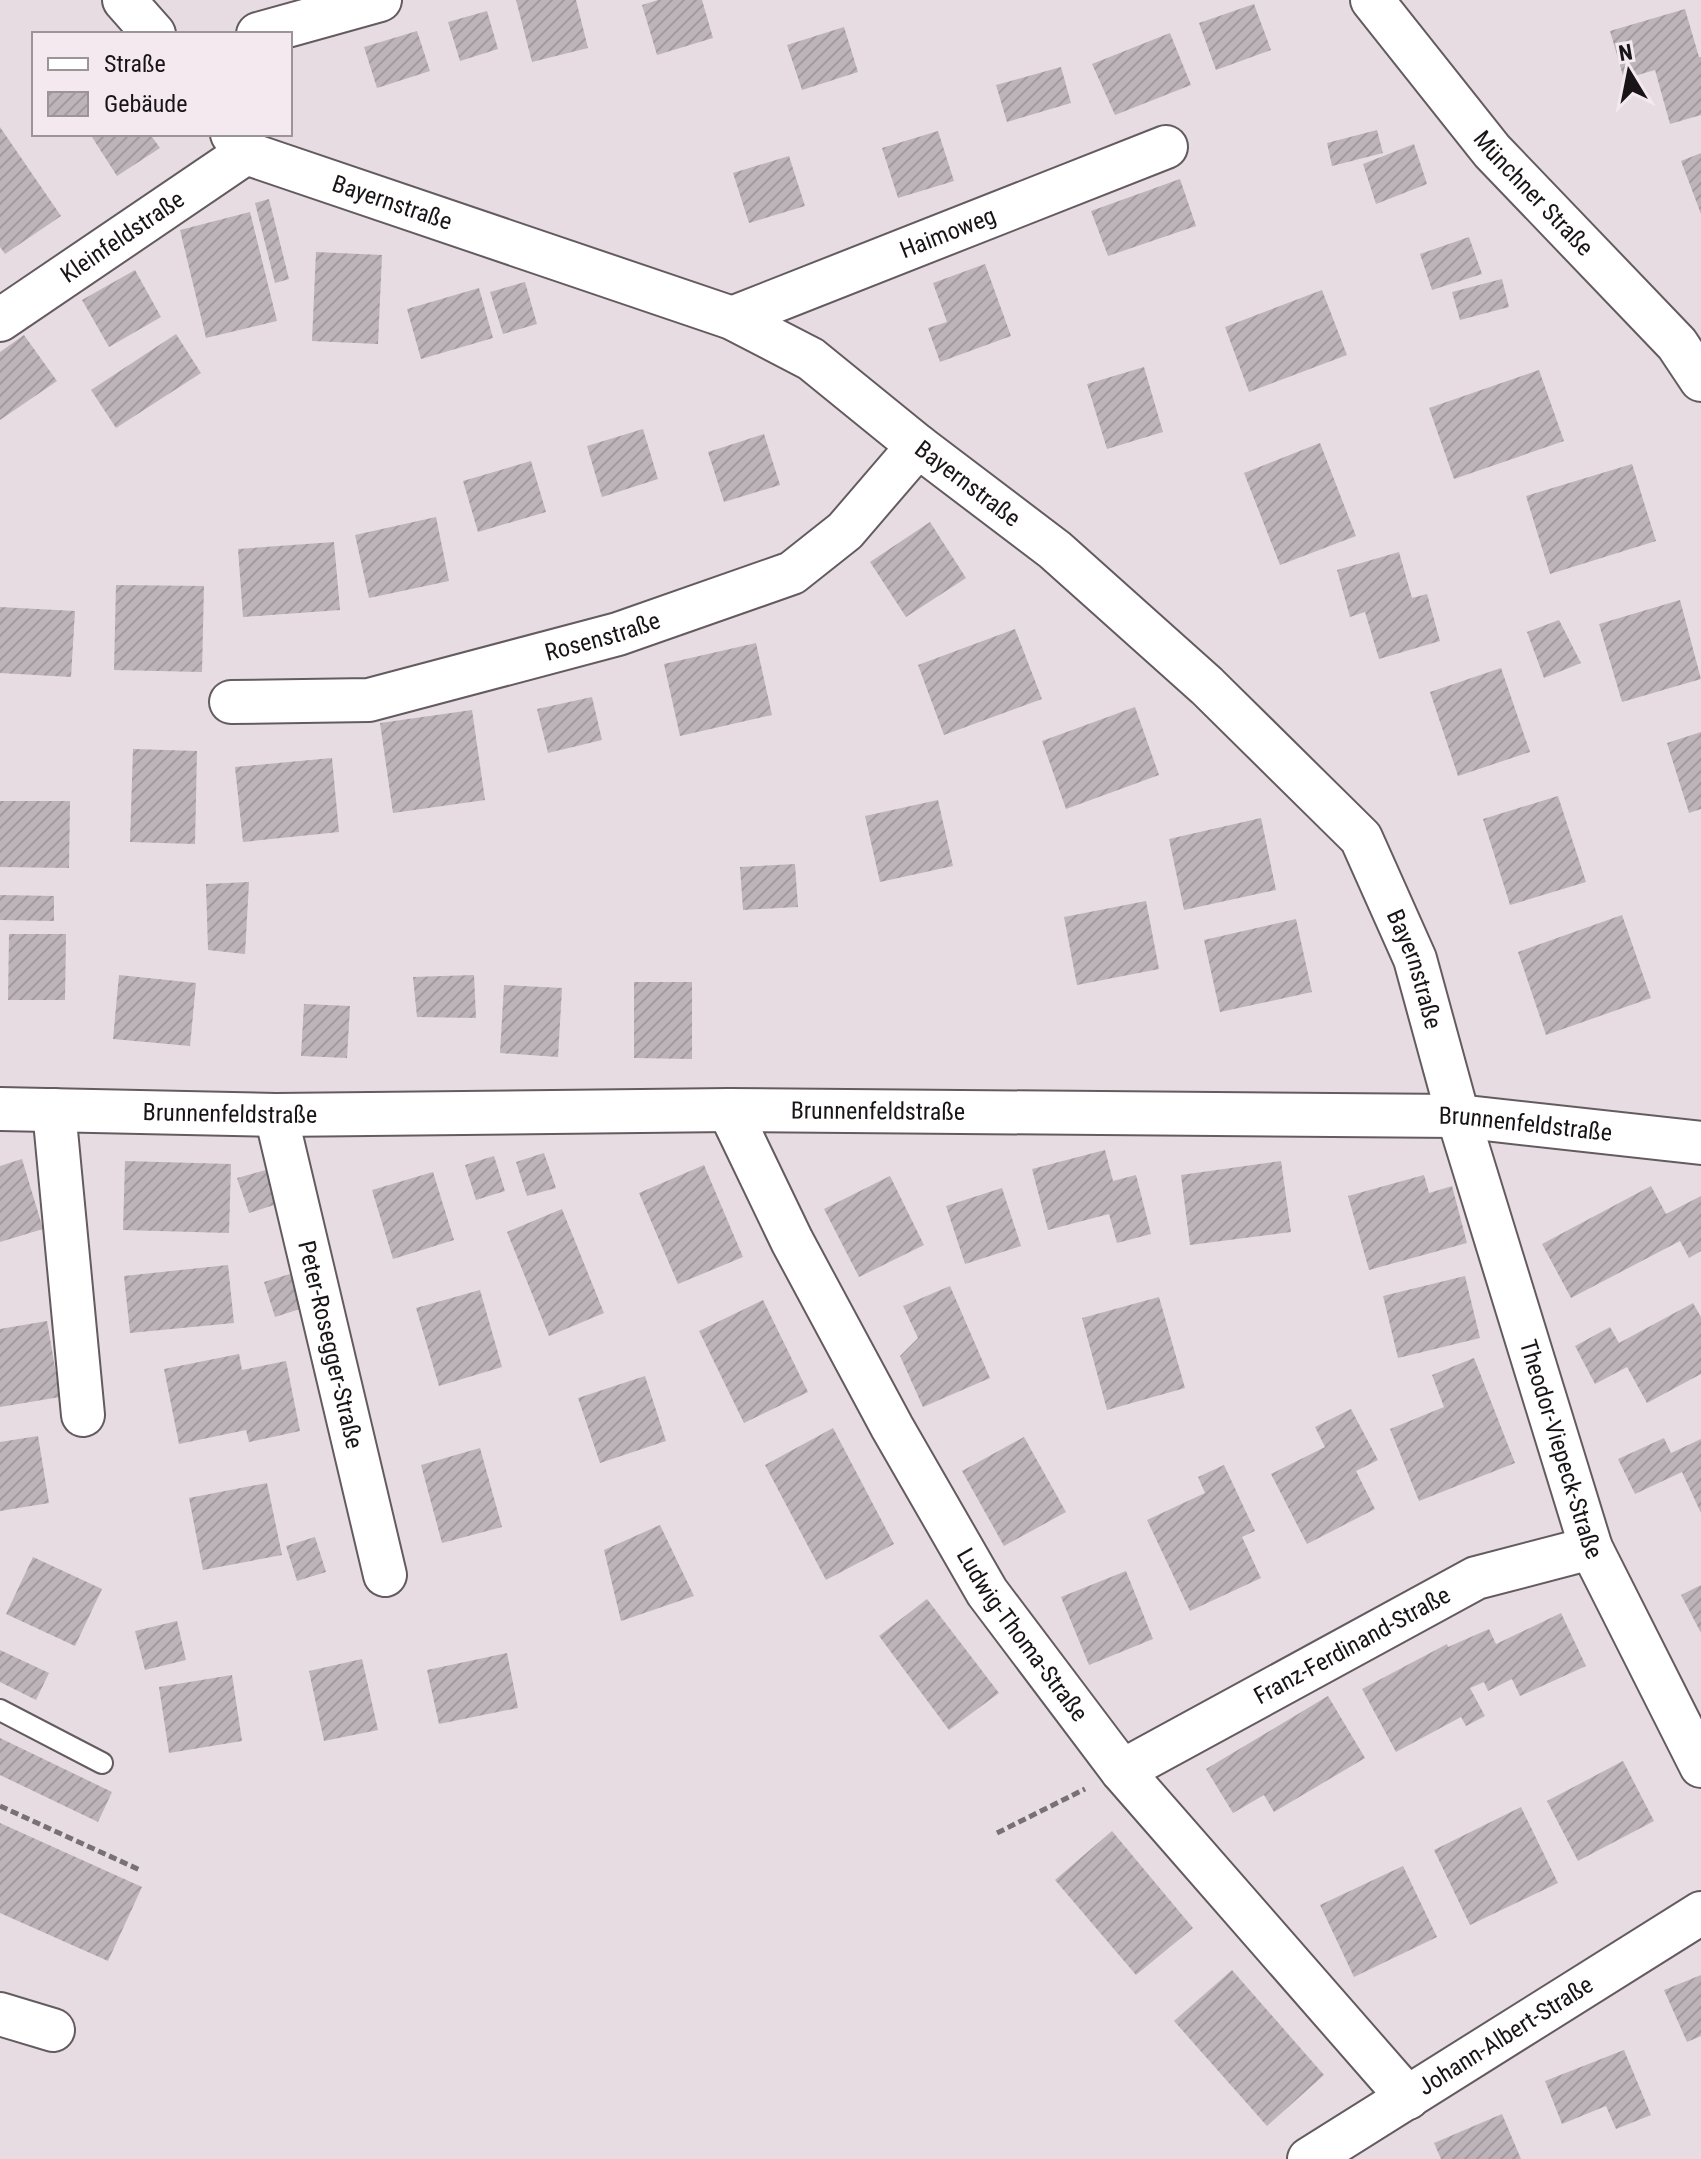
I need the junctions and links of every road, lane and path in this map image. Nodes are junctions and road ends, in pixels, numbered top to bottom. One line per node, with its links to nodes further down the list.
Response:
1 (124, 0): 4 (street)
2 (380, 0): 5 (street)
3 (1372, 0): 10 (street, Münchner Straße)
4 (152, 32)
5 (265, 32)
6 (239, 143): 8 (street, Bayernstraße); 9 (street, Kleinfeldstraße)
7 (1166, 147): 8 (street, Haimoweg)
8 (732, 318): 12 (street, Bayernstraße)
9 (0, 320)
10 (1689, 340): 11 (street, Münchner Straße)
11 (1701, 380)
12 (918, 446): 13 (street, Rosenstraße); 17 (street, Bayernstraße)
13 (231, 702)
14 (18, 1104): 16 (street, Brunnenfeldstraße); 19 (street, Brunnenfeldstraße)
15 (729, 1110): 16 (street, Brunnenfeldstraße); 17 (street, Brunnenfeldstraße); 25 (street, Ludwig-Thoma-Straße)
16 (276, 1115): 21 (street, Peter-Rosegger-Straße)
17 (1458, 1116): 18 (street, Brunnenfeldstraße); 20 (street, Theodor-Viepeck-Straße)
18 (1701, 1143)
19 (83, 1415)
20 (1591, 1548): 24 (street, Theodor-Viepeck-Straße); 25 (street, Franz-Ferdinand-Straße)
21 (385, 1575)
22 (0, 1710): 23 (lane)
23 (102, 1763)
24 (1701, 1766)
25 (1122, 1771): 33 (street, Ludwig-Thoma-Straße)
26 (1079, 1792): 28 (path)
27 (0, 1806): 29 (path)
28 (997, 1833)
29 (140, 1870)
30 (1701, 1913): 33 (street, Johann-Albert-Straße)
31 (0, 2014): 32 (street)
32 (53, 2030)
33 (1408, 2098): 34 (street, Johann-Albert-Straße)
34 (1309, 2159)

